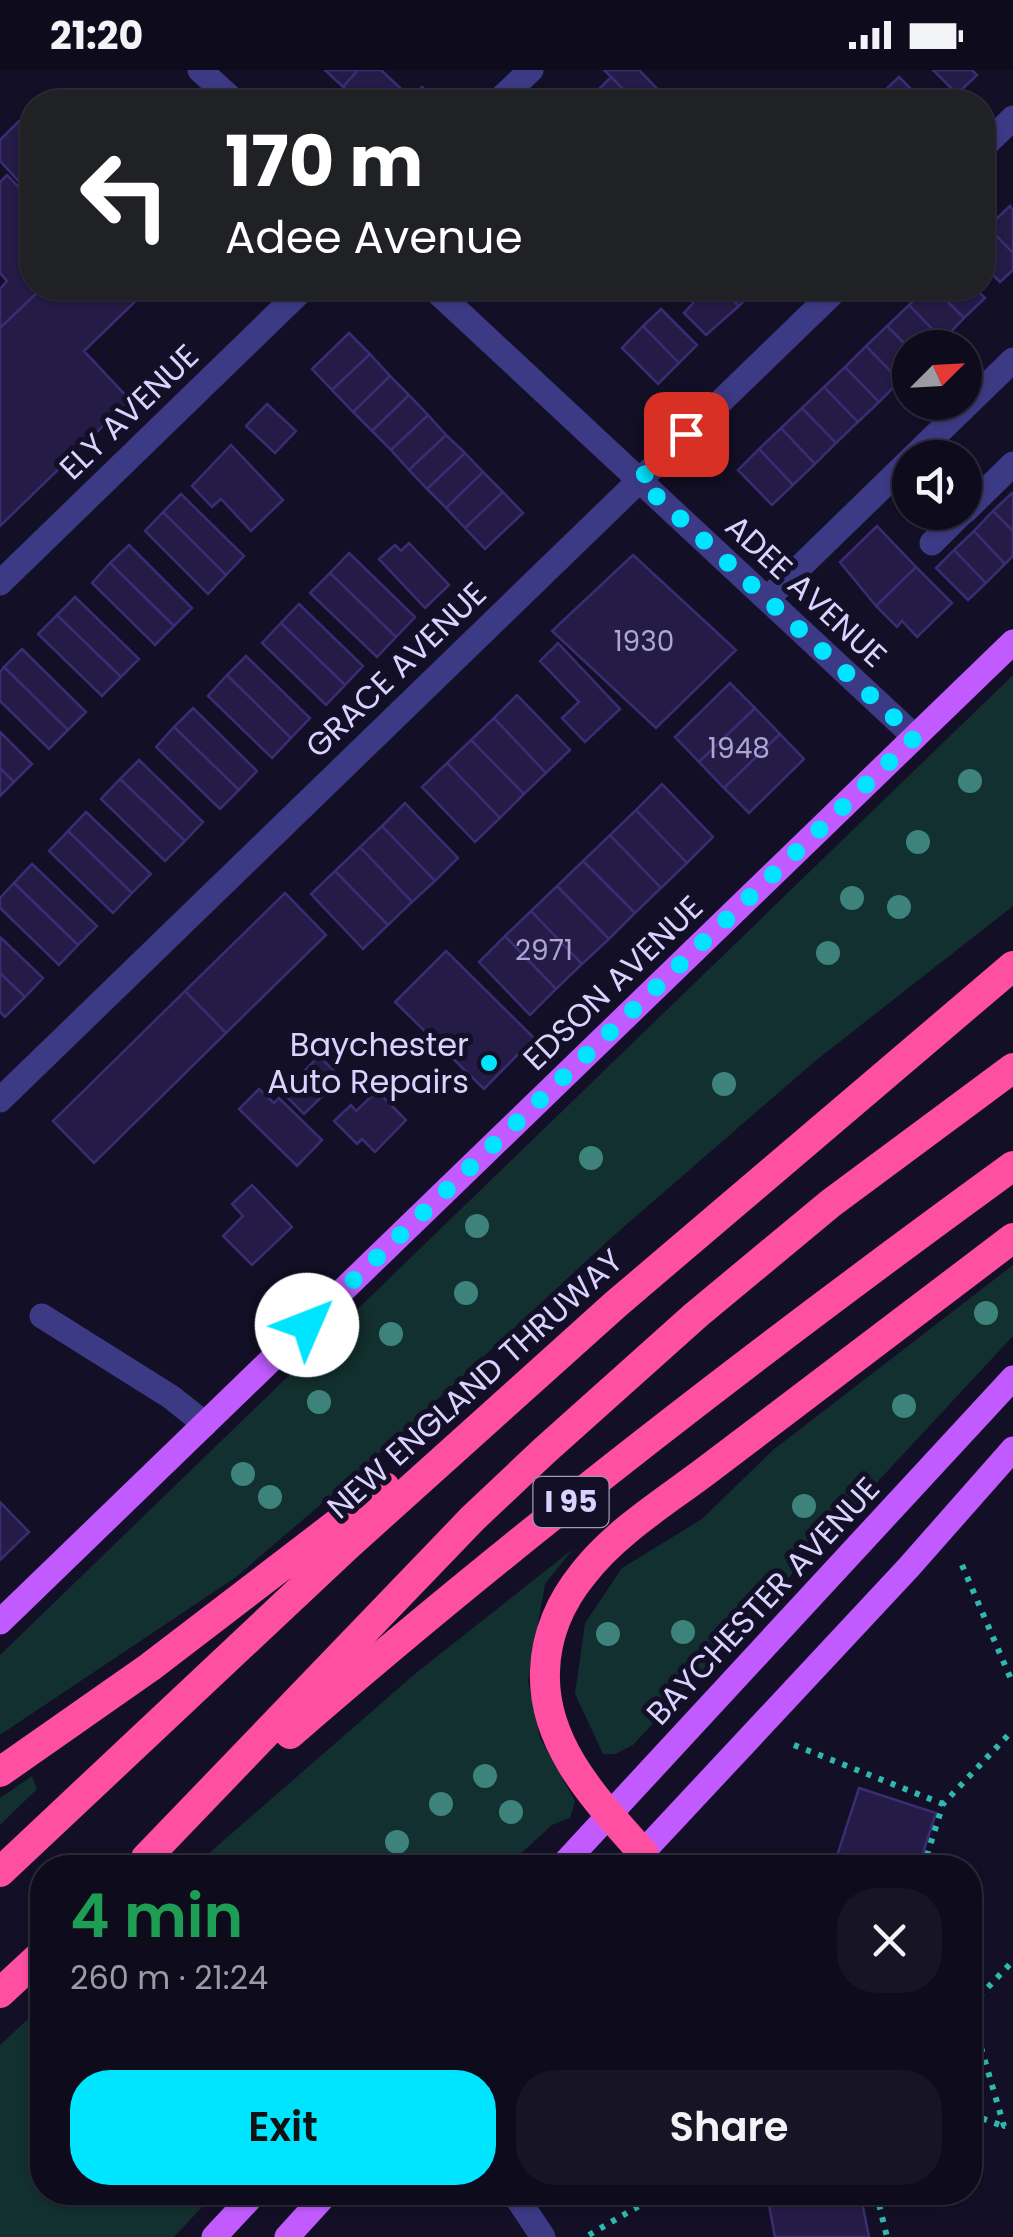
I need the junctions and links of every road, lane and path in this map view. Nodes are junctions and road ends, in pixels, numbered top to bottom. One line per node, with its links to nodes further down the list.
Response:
1 (200, 70): 3 (street)
2 (531, 70): 4 (street)
3 (222, 90)
4 (509, 90)
5 (1013, 118): 6 (street)
6 (995, 135)
7 (292, 300): 18 (street, ELY AVENUE)
8 (446, 300): 14 (street, ADEE AVENUE)
9 (826, 300): 14 (street, GRACE AVENUE)
10 (1013, 360): 11 (street)
11 (931, 440)
12 (1013, 464): 15 (street)
13 (892, 477): 19 (street)
14 (639, 480): 19 (street, ADEE AVENUE); 24 (street, GRACE AVENUE)
15 (982, 494)
16 (945, 530): 17 (street)
17 (932, 543)
18 (0, 583)
19 (766, 599): 21 (street, ADEE AVENUE)
20 (1013, 642): 21 (main road, EDSON AVENUE)
21 (915, 737): 30 (main road, EDSON AVENUE)
22 (1013, 966): 28 (highway, NEW ENGLAND THRUWAY)
23 (1013, 1068): 40 (highway)
24 (0, 1100)
25 (1013, 1166): 41 (highway, I 95)
26 (1013, 1238): 39 (highway)
27 (42, 1316): 30 (street)
28 (570, 1346): 37 (highway); 46 (highway, NEW ENGLAND THRUWAY)
29 (1013, 1378): 39 (main road, BAYCHESTER AVENUE)
30 (205, 1424): 33 (main road, EDSON AVENUE)
31 (1013, 1449): 44 (main road)
32 (962, 1565): 34 (path)
33 (0, 1622)
34 (1013, 1684)
35 (1013, 1730): 38 (path)
36 (794, 1745): 38 (path)
37 (0, 1772)
38 (943, 1804): 45 (path)
39 (609, 1814): 42 (main road, BAYCHESTER AVENUE); 43 (highway)
40 (149, 1855)
41 (150, 1855)
42 (572, 1855)
43 (632, 1855)
44 (640, 1855)
45 (927, 1855)
46 (0, 1872)
47 (1013, 1961): 50 (path)
48 (30, 1965): 49 (highway)
49 (0, 1993)
50 (982, 1995)
51 (982, 2044): 53 (path)
52 (982, 2118): 53 (path)
53 (1009, 2126)
54 (244, 2205): 60 (main road)
55 (316, 2205): 61 (main road)
56 (522, 2205): 62 (street)
57 (640, 2205): 59 (path)
58 (879, 2205): 63 (path)
59 (590, 2235)
60 (214, 2237)
61 (287, 2237)
62 (543, 2237)
63 (886, 2237)

